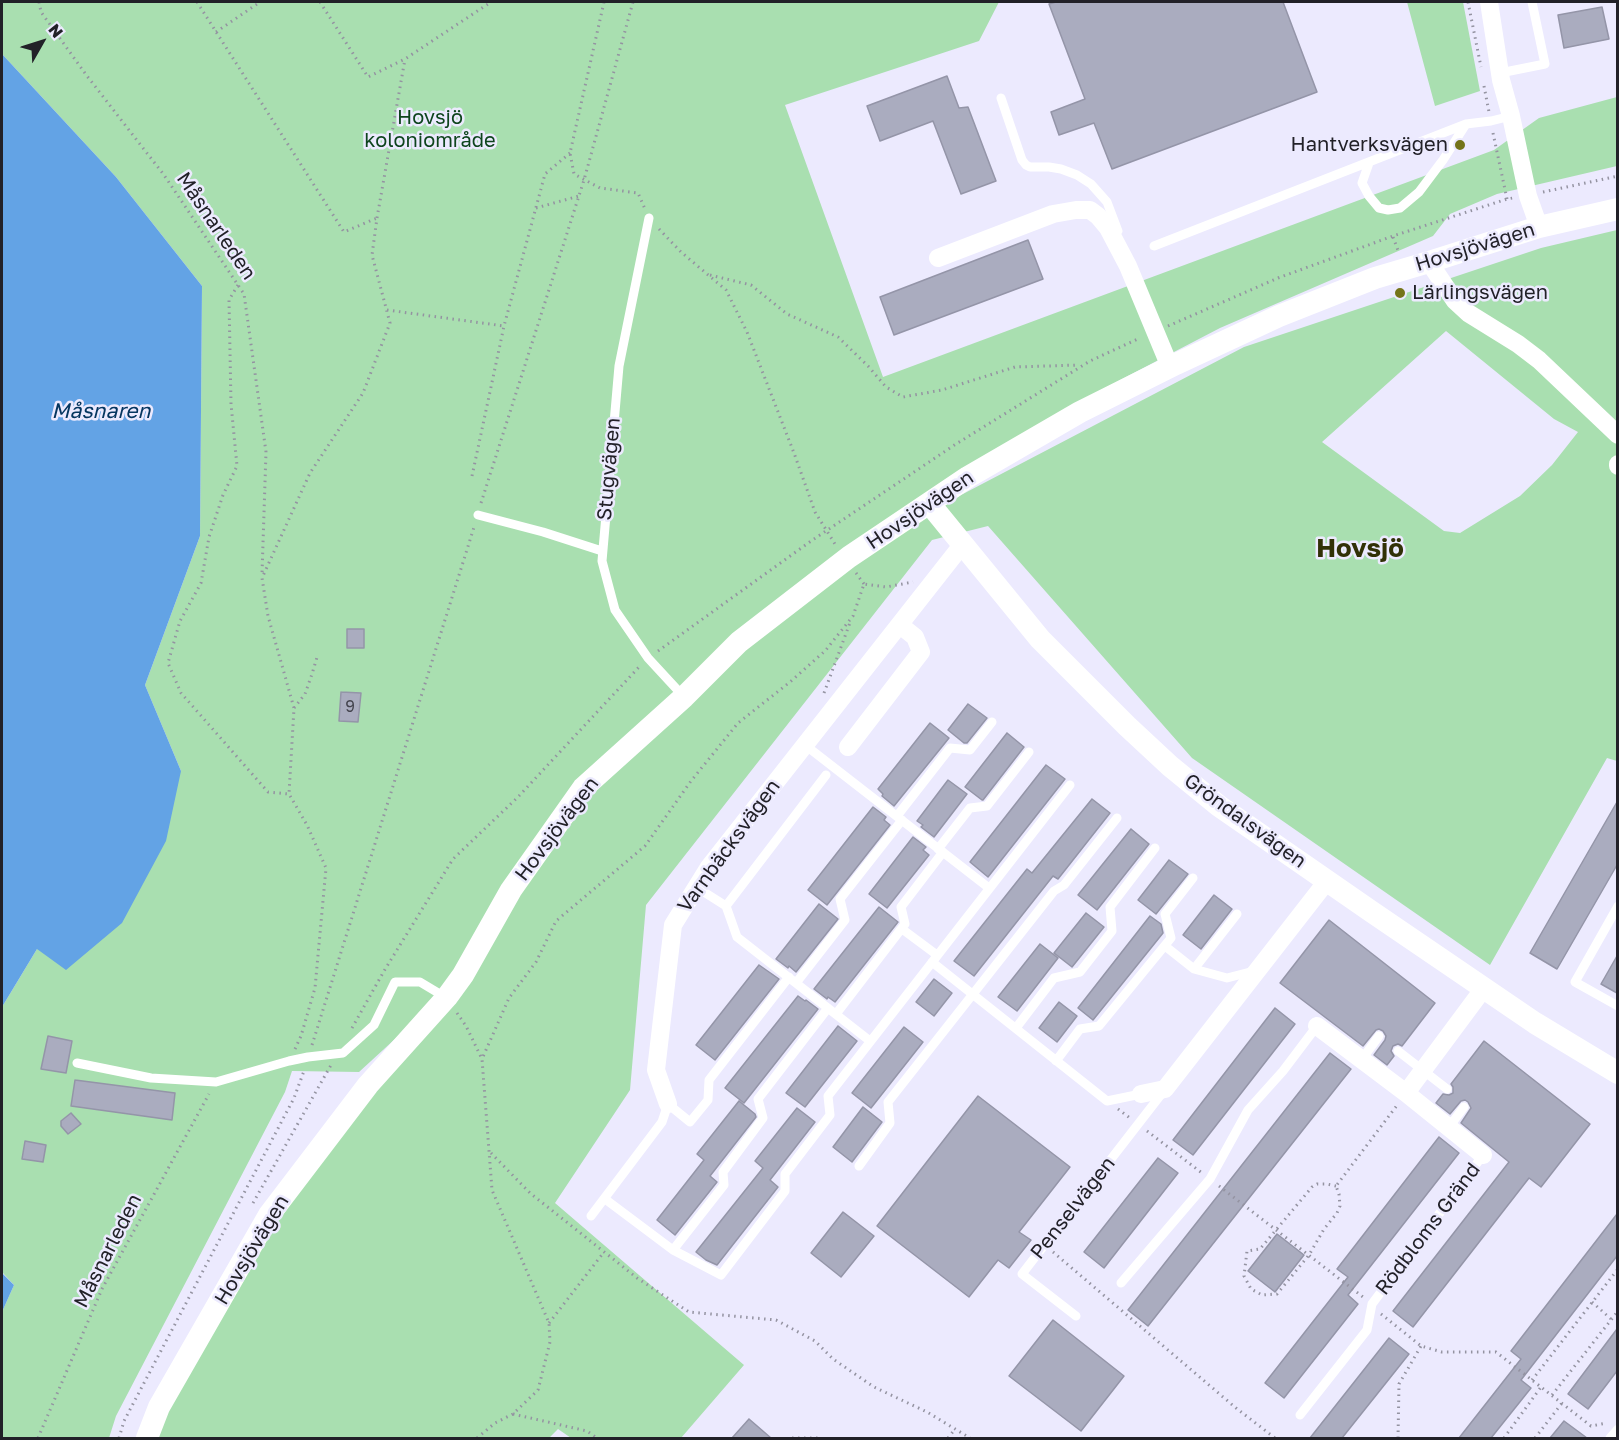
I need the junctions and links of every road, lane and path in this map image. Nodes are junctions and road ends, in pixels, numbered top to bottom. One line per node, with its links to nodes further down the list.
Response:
1 (39, 2): 35 (path, Måsnarleden)
2 (197, 2): 11 (path)
3 (260, 2): 11 (path)
4 (320, 2): 12 (path)
5 (491, 2): 12 (path)
6 (604, 2): 19 (path)
7 (633, 2): 22 (path)
8 (1468, 2): 13 (path)
9 (1488, 2): 14 (street)
10 (1532, 2): 14 (lane)
11 (216, 32): 27 (path)
12 (405, 59): 27 (path)
13 (1481, 67)
14 (1491, 75): 16 (street); 17 (path)
15 (1001, 98): 33 (lane)
16 (1511, 116): 17 (lane); 24 (street)
17 (1491, 121): 18 (lane); 38 (path)
18 (1466, 124): 20 (lane); 20 (lane)
19 (570, 153): 22 (path); 25 (path)
20 (1369, 162): 30 (lane)
21 (1617, 176): 24 (path)
22 (584, 180): 23 (path); 28 (path)
23 (579, 195): 25 (path); 44 (path)
24 (1528, 196): 29 (street)
25 (536, 208): 37 (path)
26 (1617, 209): 29 (street, Hovsjövägen)
27 (377, 218): 36 (path)
28 (649, 218): 34 (path); 48 (lane, Stugvägen)
29 (1539, 227): 32 (street, Hovsjövägen)
30 (1154, 246)
31 (938, 258): 33 (street)
32 (1429, 262): 40 (street, Hovsjövägen); 41 (street)
33 (1128, 266): 38 (street)
34 (709, 274): 39 (path); 45 (path)
35 (238, 285): 50 (path, Måsnarleden); 66 (path)
36 (387, 309): 37 (path); 50 (path)
37 (504, 326): 42 (path)
38 (1155, 332): 39 (path); 40 (street)
39 (1082, 365): 45 (path)
40 (1170, 367): 43 (street, Hovsjövägen)
41 (1617, 435)
42 (472, 476)
43 (929, 503): 46 (street, Gröndalsvägen); 57 (street, Hovsjövägen)
44 (478, 515): 48 (lane); 96 (path)
45 (826, 532): 47 (path); 56 (path)
46 (962, 545): 52 (street, Varnbäcksvägen); 72 (street, Gröndalsvägen)
47 (836, 546)
48 (602, 551): 56 (lane, Stugvägen)
49 (855, 571): 51 (path)
50 (262, 578): 59 (path, Måsnarleden)
51 (864, 584): 52 (path); 53 (path)
52 (932, 584): 54 (street, Varnbäcksvägen)
53 (853, 616): 58 (path); 97 (path)
54 (900, 625): 61 (street, Varnbäcksvägen); 62 (street)
55 (318, 654): 59 (path)
56 (648, 658): 57 (lane, Stugvägen); 95 (path)
57 (684, 697): 86 (street, Hovsjövägen)
58 (821, 702)
59 (294, 708): 66 (path)
60 (992, 722): 67 (lane)
61 (806, 745): 67 (lane); 73 (street, Varnbäcksvägen)
62 (848, 747)
63 (1029, 752): 70 (lane)
64 (826, 776): 75 (lane)
65 (1070, 785): 74 (lane)
66 (289, 794): 100 (path)
67 (900, 818): 70 (lane); 83 (lane)
68 (1117, 818): 85 (lane)
69 (1155, 848): 91 (lane)
70 (941, 850): 74 (lane); 78 (lane)
71 (1193, 878): 79 (lane)
72 (1327, 881): 82 (street, Penselvägen); 84 (street, Gröndalsvägen)
73 (696, 887): 75 (lane); 110 (street, Varnbäcksvägen)
74 (989, 888): 80 (lane)
75 (726, 906): 83 (lane)
76 (1617, 906): 87 (lane)
77 (1237, 914): 81 (lane)
78 (902, 929): 80 (lane); 89 (lane)
79 (1165, 946): 81 (lane); 99 (lane)
80 (934, 958): 85 (lane); 93 (lane)
81 (1194, 969): 82 (lane)
82 (1258, 970): 105 (street, Penselvägen)
83 (792, 980): 88 (lane); 110 (lane)
84 (1484, 988): 102 (street); 103 (street, Gröndalsvägen)
85 (972, 994): 91 (lane); 116 (lane)
86 (447, 997): 95 (lane); 97 (path); 147 (street, Hovsjövägen)
87 (1617, 1006)
88 (828, 1008): 89 (lane); 124 (lane)
89 (836, 1014): 93 (lane)
90 (1317, 1026): 98 (street, Rödbloms Gränd); 117 (lane)
91 (1016, 1028): 99 (lane)
92 (1379, 1036): 98 (lane)
93 (870, 1041): 124 (lane)
94 (1398, 1051): 102 (lane)
95 (338, 1054): 96 (lane); 120 (path)
96 (308, 1057): 100 (lane); 146 (path)
97 (482, 1059): 114 (path)
98 (1362, 1059): 107 (street, Rödbloms Gränd)
99 (1056, 1060): 109 (lane)
100 (289, 1061): 104 (lane)
101 (77, 1063): 104 (lane)
102 (1423, 1071): 106 (lane); 107 (street)
103 (1617, 1073)
104 (216, 1082): 145 (path, Måsnarleden)
105 (1165, 1089): 108 (street); 112 (lane, Penselvägen)
106 (1447, 1089)
107 (1406, 1093): 113 (street, Rödbloms Gränd); 118 (path)
108 (1141, 1094): 109 (lane)
109 (1107, 1101): 112 (path)
110 (668, 1104): 119 (lane)
111 (1464, 1107): 113 (lane)
112 (1138, 1124): 117 (path); 123 (lane, Penselvägen)
113 (1449, 1127): 115 (street, Rödbloms Gränd)
114 (490, 1151): 125 (path); 134 (path)
115 (1483, 1155): 130 (lane, Rödbloms Gränd)
116 (859, 1166)
117 (1210, 1179): 122 (path); 128 (lane)
118 (1336, 1186): 122 (path); 126 (path)
119 (605, 1199): 121 (lane); 124 (lane)
120 (253, 1203)
121 (591, 1216)
122 (1276, 1229): 126 (path); 126 (path)
123 (1045, 1245): 132 (lane, Penselvägen); 154 (path)
124 (674, 1250)
125 (604, 1252): 134 (path); 143 (path)
126 (1309, 1255): 130 (path)
127 (1617, 1269): 129 (path)
128 (1121, 1283)
129 (1592, 1302): 133 (path); 136 (path)
130 (1372, 1304): 135 (path); 141 (lane, Rödbloms Gränd)
131 (1617, 1311): 133 (path)
132 (1076, 1316)
133 (1611, 1319): 138 (path)
134 (549, 1323): 140 (path)
135 (1421, 1346): 136 (path); 155 (path)
136 (1532, 1380): 137 (path)
137 (1541, 1387): 138 (path); 156 (path)
138 (1552, 1395): 139 (path)
139 (1562, 1403): 142 (path); 157 (path)
140 (513, 1414): 148 (path); 149 (path)
141 (1300, 1415)
142 (1609, 1422)
143 (955, 1429): 152 (path); 153 (path)
144 (1617, 1429): 158 (lane)
145 (38, 1438)
146 (119, 1438)
147 (147, 1438)
148 (477, 1438)
149 (597, 1438)
150 (792, 1438): 151 (path)
151 (816, 1438)
152 (948, 1438)
153 (970, 1438)
154 (1275, 1438)
155 (1398, 1438)
156 (1504, 1438)
157 (1535, 1438)
158 (1610, 1438)

